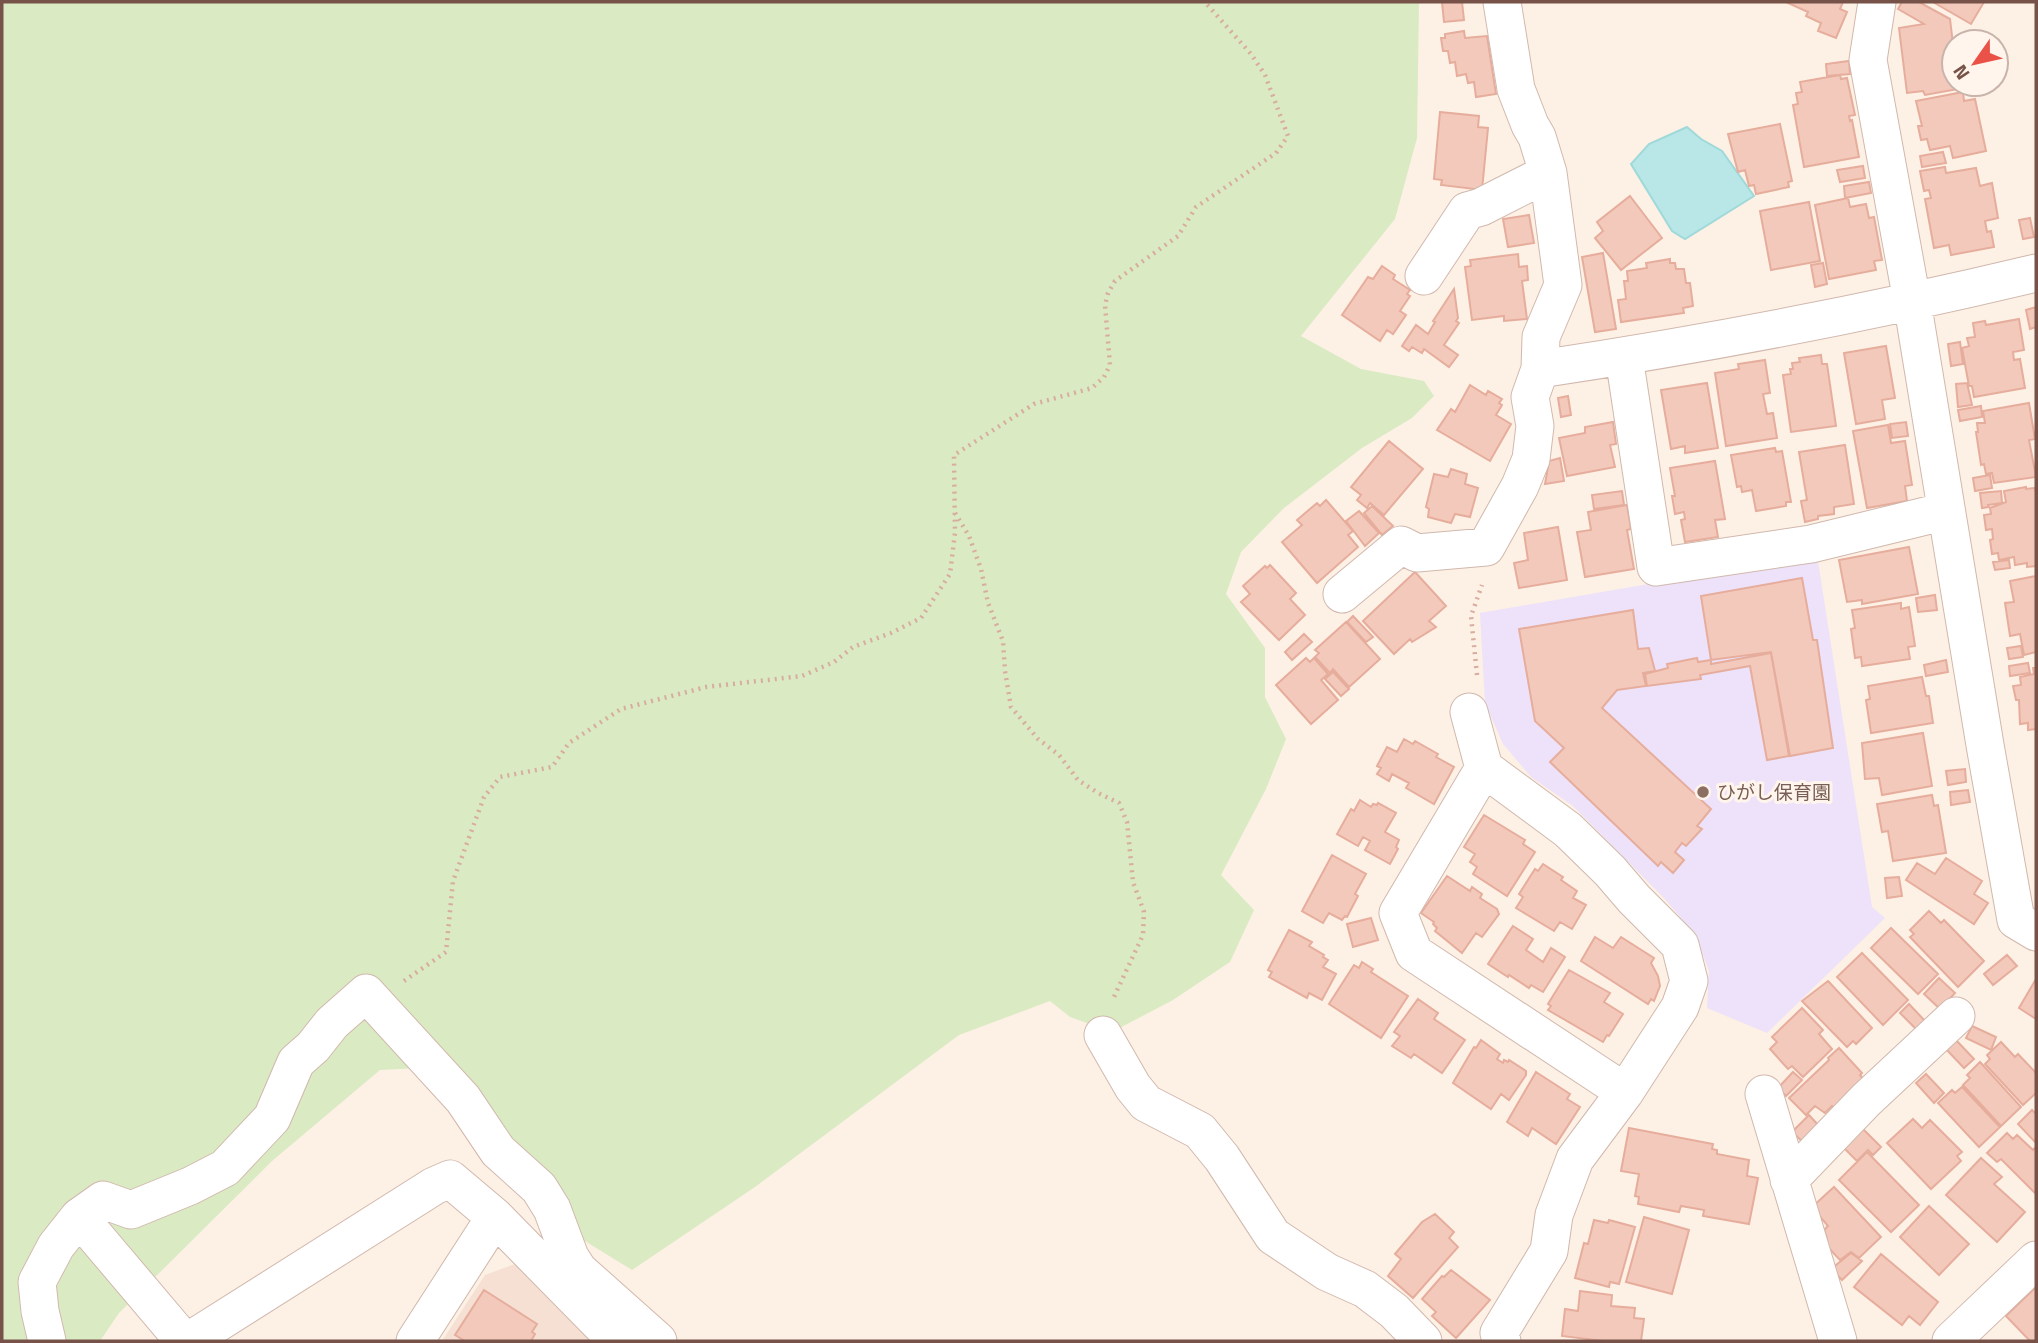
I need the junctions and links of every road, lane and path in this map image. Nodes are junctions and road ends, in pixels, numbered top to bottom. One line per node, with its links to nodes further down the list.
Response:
1 (1205, 2): 11 (path)
2 (1502, 2): 4 (street)
3 (1877, 2): 7 (street)
4 (1548, 173): 6 (street); 9 (street)
5 (2036, 272): 7 (street)
6 (1424, 276)
7 (1912, 300): 8 (street); 10 (street)
8 (1624, 356): 9 (street); 10 (street)
9 (1540, 369): 12 (street)
10 (1946, 511): 16 (street)
11 (955, 512): 17 (path); 19 (path)
12 (1486, 547): 13 (street); 14 (path)
13 (1342, 594)
14 (1469, 712): 15 (street)
15 (1484, 768): 20 (street); 20 (street)
16 (2036, 932)
17 (374, 1001): 23 (street); 26 (street)
18 (1956, 1016): 22 (street)
19 (1103, 1035): 32 (street)
20 (1625, 1092): 33 (street)
21 (1763, 1094): 22 (street)
22 (1789, 1180): 34 (street)
23 (79, 1217): 27 (street); 28 (street)
24 (495, 1217): 26 (street); 28 (street); 29 (street)
25 (2036, 1260): 35 (street)
26 (567, 1273): 30 (street); 31 (street)
27 (47, 1341)
28 (186, 1341)
29 (415, 1341)
30 (617, 1341)
31 (657, 1341)
32 (1423, 1341)
33 (1502, 1341)
34 (1838, 1341)
35 (1951, 1341)

